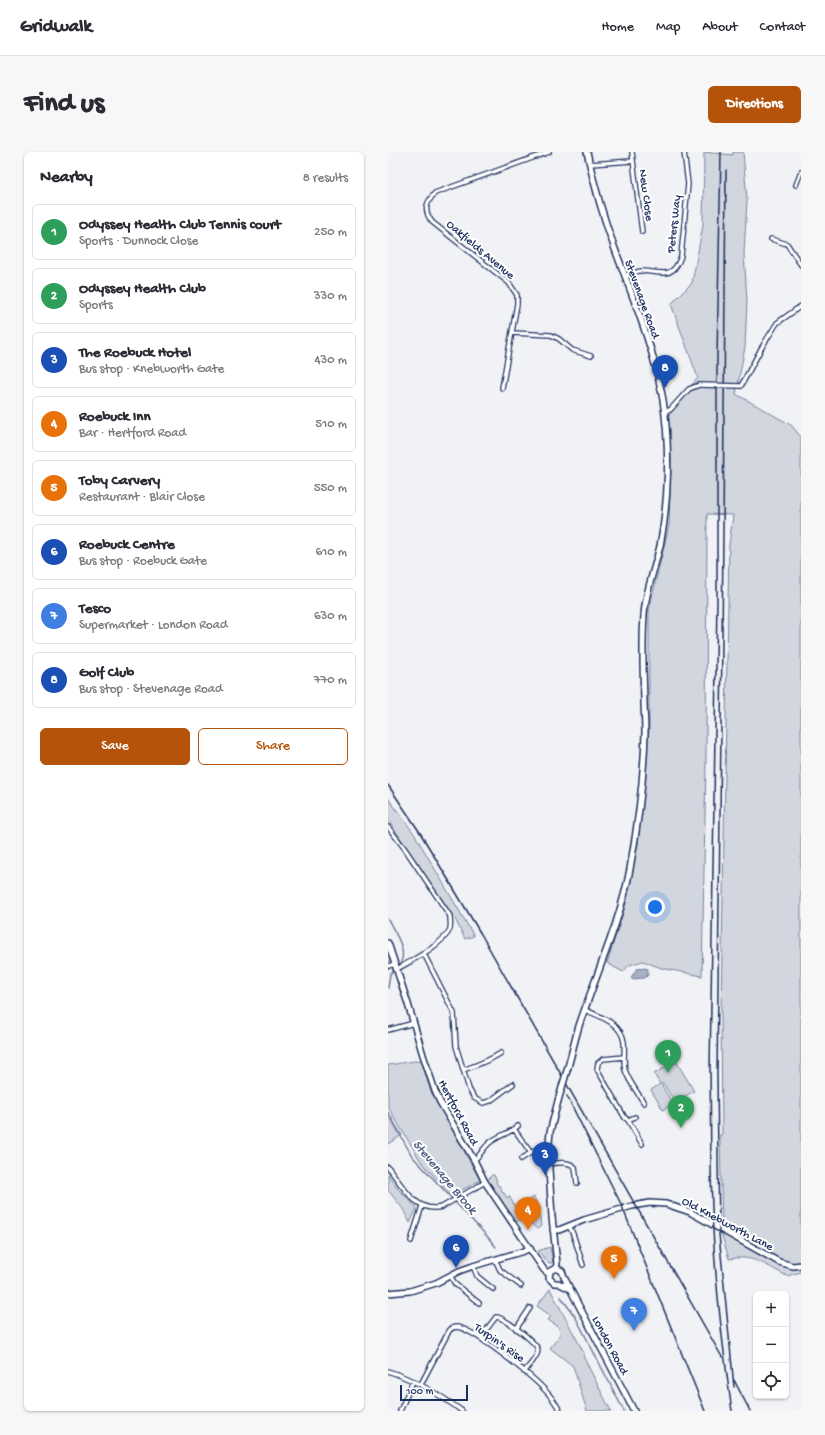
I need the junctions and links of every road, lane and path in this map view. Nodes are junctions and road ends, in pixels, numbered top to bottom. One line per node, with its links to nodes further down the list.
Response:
1 (549, 152): 14 (street, Oakfields Avenue)
2 (587, 152): 6 (main road, Stevenage Road)
3 (632, 152): 5 (street, New Close)
4 (684, 152): 12 (street, Peters Way)
5 (632, 161): 6 (street, New Close); 9 (street, New Close)
6 (590, 164): 12 (main road, Stevenage Road)
7 (801, 172): 8 (street)
8 (796, 185)
9 (642, 232)
10 (771, 239): 11 (street)
11 (801, 265)
12 (626, 276): 17 (main road, Stevenage Road)
13 (801, 306): 17 (street, bridge)
14 (513, 332): 15 (street); 16 (street, Oakfields Avenue)
15 (591, 356)
16 (502, 388)
17 (664, 411): 23 (main road, Stevenage Road)
18 (388, 827): 20 (street)
19 (388, 942): 22 (main road, Hertford Road)
20 (424, 954): 22 (street); 28 (street)
21 (388, 966): 22 (street)
22 (397, 967): 24 (main road, Hertford Road)
23 (585, 1010): 27 (street); 40 (main road, Stevenage Road, bridge)
24 (414, 1023): 25 (street); 39 (main road, Hertford Road)
25 (388, 1030)
26 (501, 1053): 28 (street)
27 (624, 1057): 30 (street); 32 (street)
28 (462, 1070): 29 (street)
29 (513, 1084)
30 (644, 1103)
31 (635, 1117): 32 (street)
32 (628, 1120): 35 (street)
33 (518, 1126): 34 (street)
34 (514, 1129): 37 (street); 39 (street)
35 (642, 1144)
36 (537, 1149): 37 (street)
37 (530, 1153): 38 (street)
38 (521, 1159)
39 (474, 1160): 42 (main road, Hertford Road)
40 (548, 1164): 43 (street); 46 (main road, Stevenage Road)
41 (388, 1167): 44 (street)
42 (485, 1182): 44 (street); 48 (main road, Hertford Road)
43 (577, 1183)
44 (422, 1206): 47 (street)
45 (569, 1226): 46 (main road, Old Knebworth Lane); 50 (street); 51 (main road, Old Knebworth Lane)
46 (553, 1230): 53 (main road, Stevenage Road)
47 (411, 1241)
48 (530, 1248): 49 (main road); 54 (main road, Hertford Road)
49 (495, 1259): 52 (main road); 58 (street)
50 (583, 1264)
51 (801, 1265)
52 (473, 1266): 55 (main road); 59 (street)
53 (556, 1268): 54 (main road); 56 (main road)
54 (549, 1274): 57 (main road)
55 (450, 1275): 61 (main road); 62 (street)
56 (564, 1277): 57 (main road); 60 (main road, London Road)
57 (558, 1283): 60 (main road)
58 (521, 1286)
59 (492, 1289)
60 (570, 1289): 73 (main road, London Road)
61 (388, 1293)
62 (479, 1303)
63 (530, 1308): 64 (street)
64 (516, 1329): 65 (street); 67 (street)
65 (480, 1338): 67 (street, Turpin's Rise); 69 (street, Turpin's Rise)
66 (388, 1371): 68 (street)
67 (524, 1372): 72 (street, Turpin's Rise)
68 (413, 1381): 69 (street); 70 (street)
69 (421, 1384): 71 (street)
70 (400, 1411)
71 (462, 1411)
72 (560, 1411)
73 (634, 1411)

